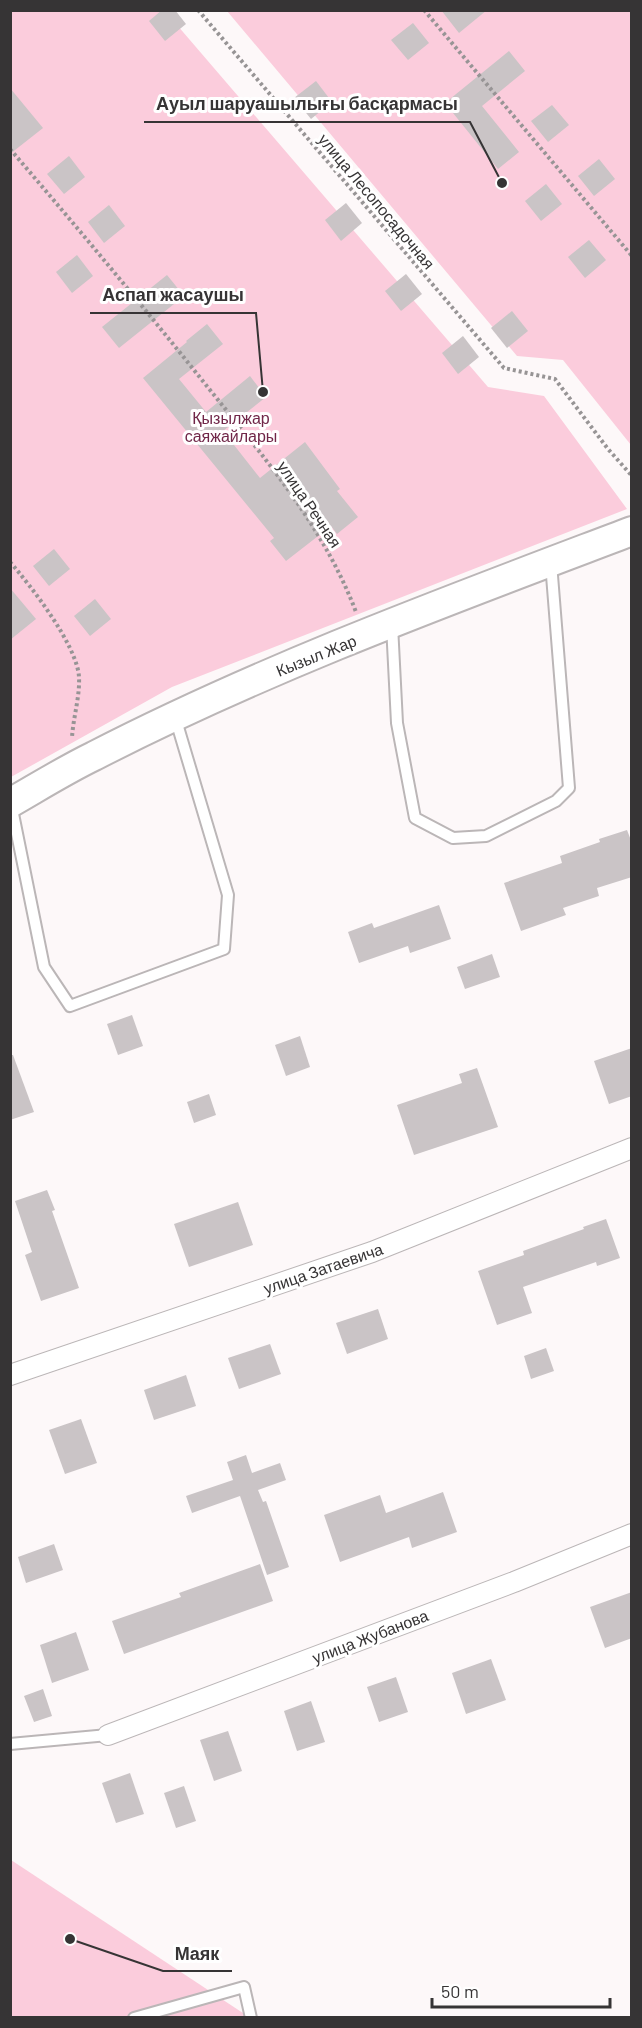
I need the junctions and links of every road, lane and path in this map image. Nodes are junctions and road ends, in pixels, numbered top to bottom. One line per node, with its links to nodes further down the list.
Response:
1 (198, 10): 5 (path, улица Лесопосадочная)
2 (424, 10): 4 (path)
3 (10, 149): 10 (path, улица Речная)
4 (632, 256)
5 (632, 476)
6 (632, 531): 8 (main road, Кызыл Жар)
7 (10, 562): 12 (path)
8 (551, 562): 9 (main road, Кызыл Жар); 9 (lane)
9 (392, 624): 10 (main road, Кызыл Жар)
10 (365, 635): 11 (main road, Кызыл Жар)
11 (175, 716): 12 (main road, Кызыл Жар); 13 (lane)
12 (72, 768): 13 (main road, Кызыл Жар)
13 (10, 803)
14 (632, 1148): 15 (street, улица Затаевича)
15 (10, 1376)
16 (632, 1534): 17 (street, улица Жубанова)
17 (108, 1735): 18 (lane)
18 (10, 1744)
19 (134, 2018): 20 (lane)
20 (251, 2018)

